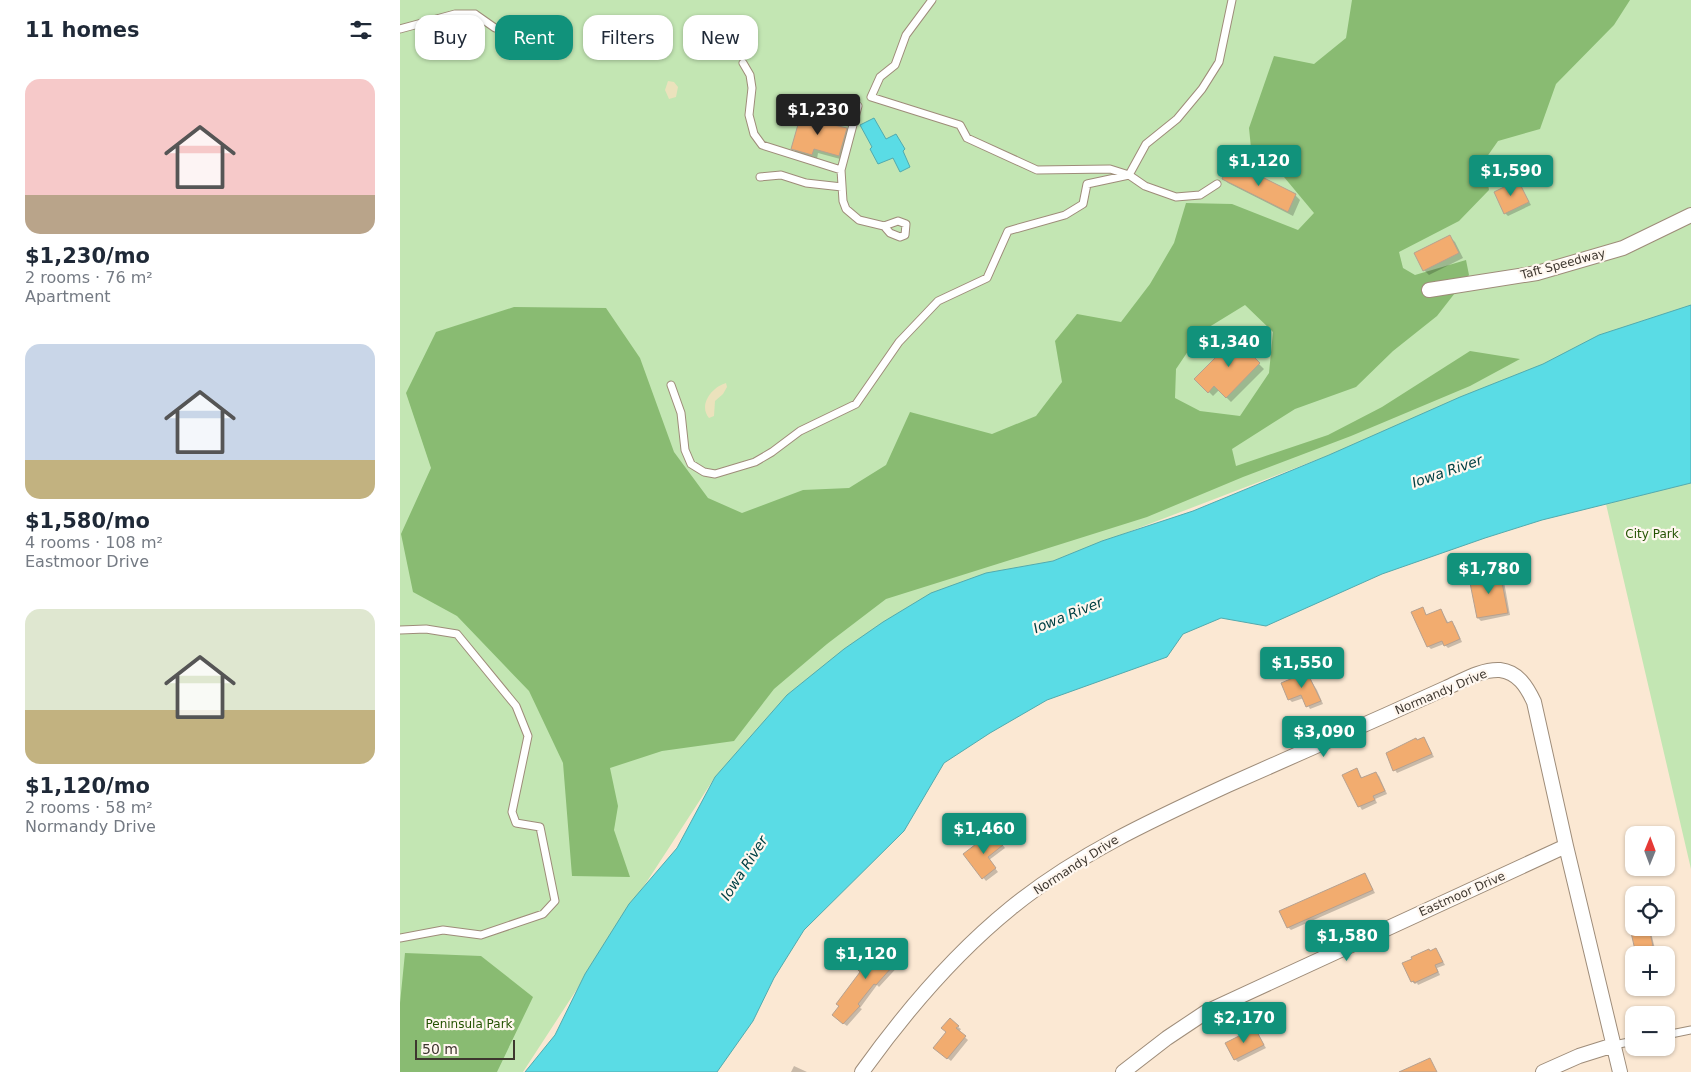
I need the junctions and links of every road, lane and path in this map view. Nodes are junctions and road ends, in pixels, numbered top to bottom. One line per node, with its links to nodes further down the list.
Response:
1 (932, 0): 9 (lane)
2 (1232, 0): 9 (lane)
3 (475, 14): 4 (lane); 5 (lane)
4 (495, 28)
5 (400, 29)
6 (743, 63): 8 (lane)
7 (858, 106): 8 (lane)
8 (841, 170): 12 (lane)
9 (1129, 175): 11 (lane); 16 (lane)
10 (760, 177): 12 (lane)
11 (1217, 184)
12 (842, 187): 14 (lane)
13 (1691, 215): 15 (street, Taft Speedway)
14 (884, 226)
15 (1428, 290)
16 (671, 385)
17 (400, 630): 19 (lane)
18 (1566, 846): 23 (street, Normandy Drive); 24 (street, Normandy Drive); 25 (street, Eastmoor Drive)
19 (400, 938)
20 (1691, 1030): 21 (lane)
21 (1675, 1033)
22 (1625, 1043): 23 (lane)
23 (1614, 1045): 26 (street); 27 (street, Normandy Drive)
24 (862, 1072)
25 (1123, 1072)
26 (1543, 1072)
27 (1620, 1072)

